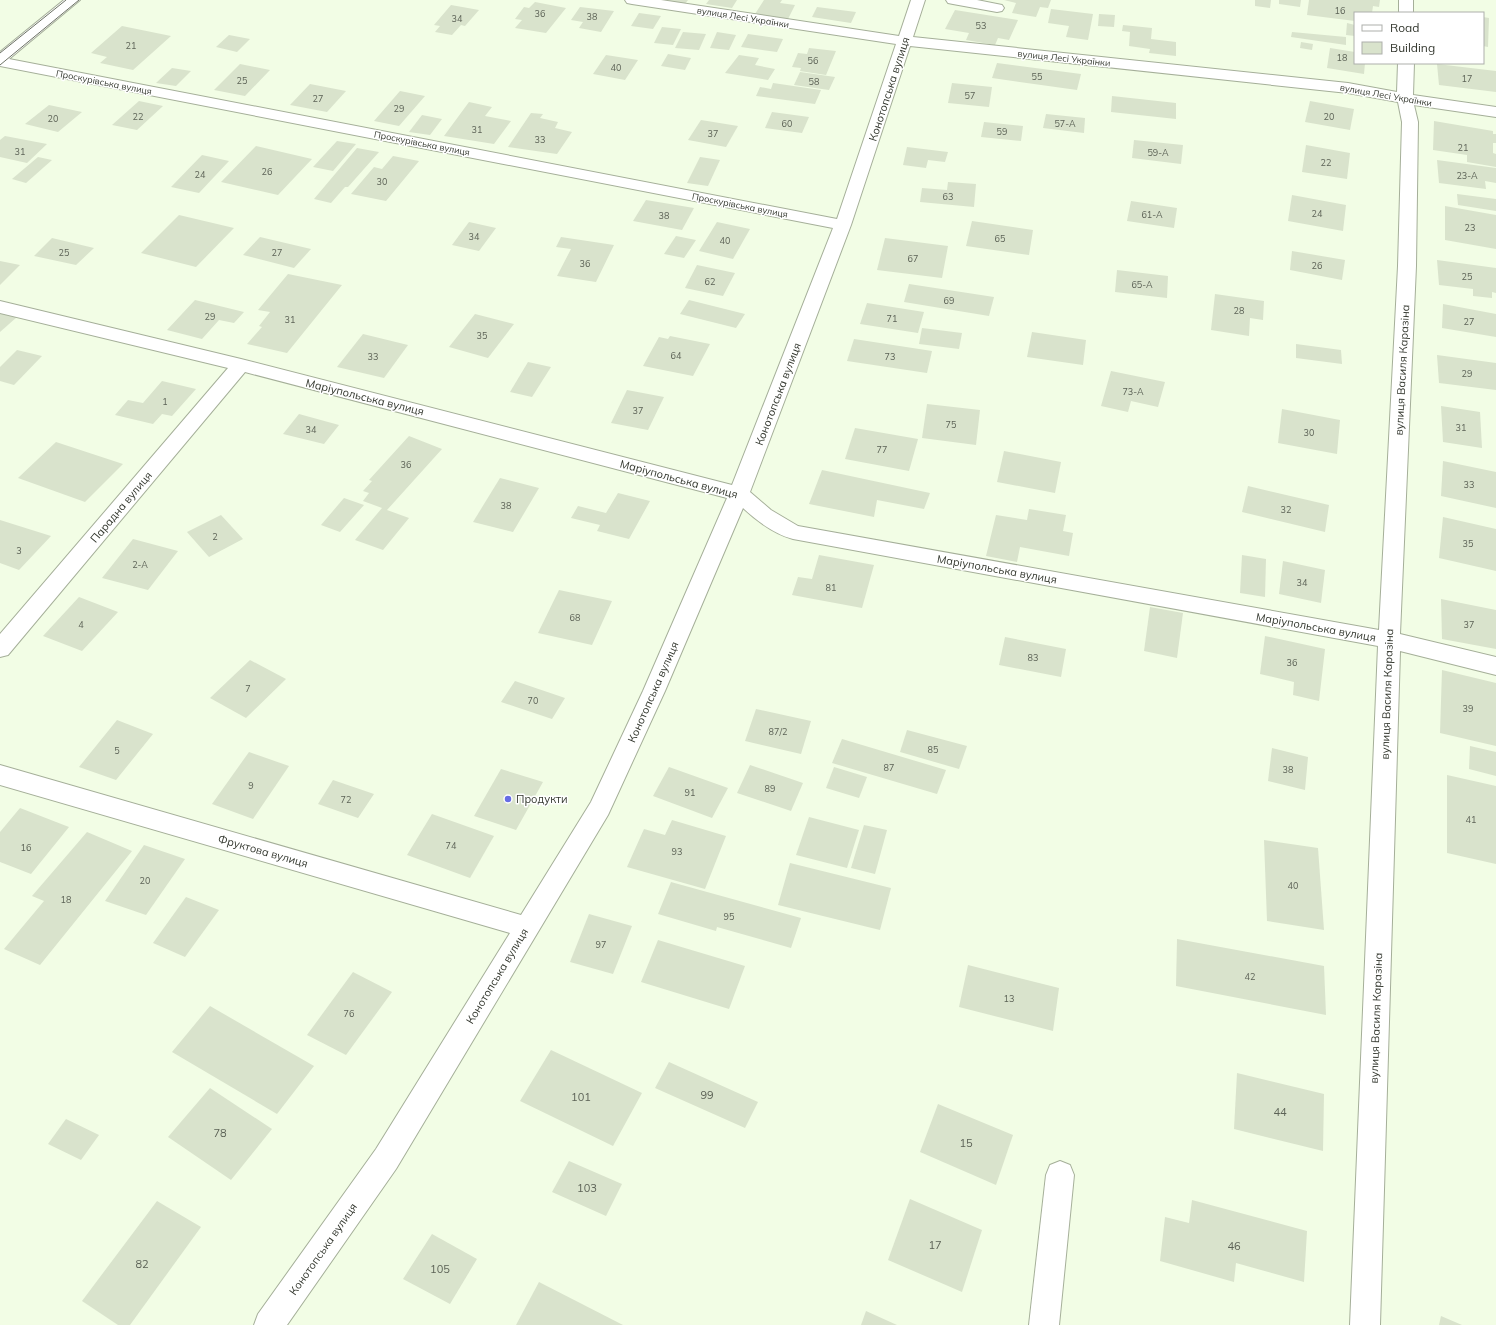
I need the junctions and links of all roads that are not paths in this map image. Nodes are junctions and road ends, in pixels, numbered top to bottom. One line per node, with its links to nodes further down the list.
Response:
1 (73, 0): 9 (street)
2 (632, 0): 8 (street, вулиця Лесі Українки)
3 (918, 0): 8 (street, Конотопська вулиця)
4 (953, 0): 6 (street)
5 (1406, 0): 7 (street)
6 (997, 8)
7 (1406, 12)
8 (905, 41): 11 (street, вулиця Лесі Українки); 13 (street, Конотопська вулиця)
9 (0, 60): 13 (street, Проскурівська вулиця)
10 (1406, 64): 11 (street, вулиця Василя Каразіна)
11 (1405, 98): 12 (street, вулиця Лесі Українки); 17 (street, вулиця Василя Каразіна)
12 (1496, 112)
13 (843, 225): 16 (street, Конотопська вулиця)
14 (0, 307): 15 (street, Маріупольська вулиця)
15 (241, 365): 16 (street, Маріупольська вулиця); 18 (street, Парадна вулиця)
16 (739, 494): 17 (street, Маріупольська вулиця); 21 (street, Конотопська вулиця)
17 (1389, 640): 19 (street, Маріупольська вулиця); 25 (street, вулиця Василя Каразіна)
18 (0, 649)
19 (1496, 666)
20 (0, 775): 21 (street, Фруктова вулиця)
21 (526, 927): 23 (street, Конотопська вулиця)
22 (1060, 1176): 24 (street)
23 (268, 1325)
24 (1044, 1325)
25 (1365, 1325)

